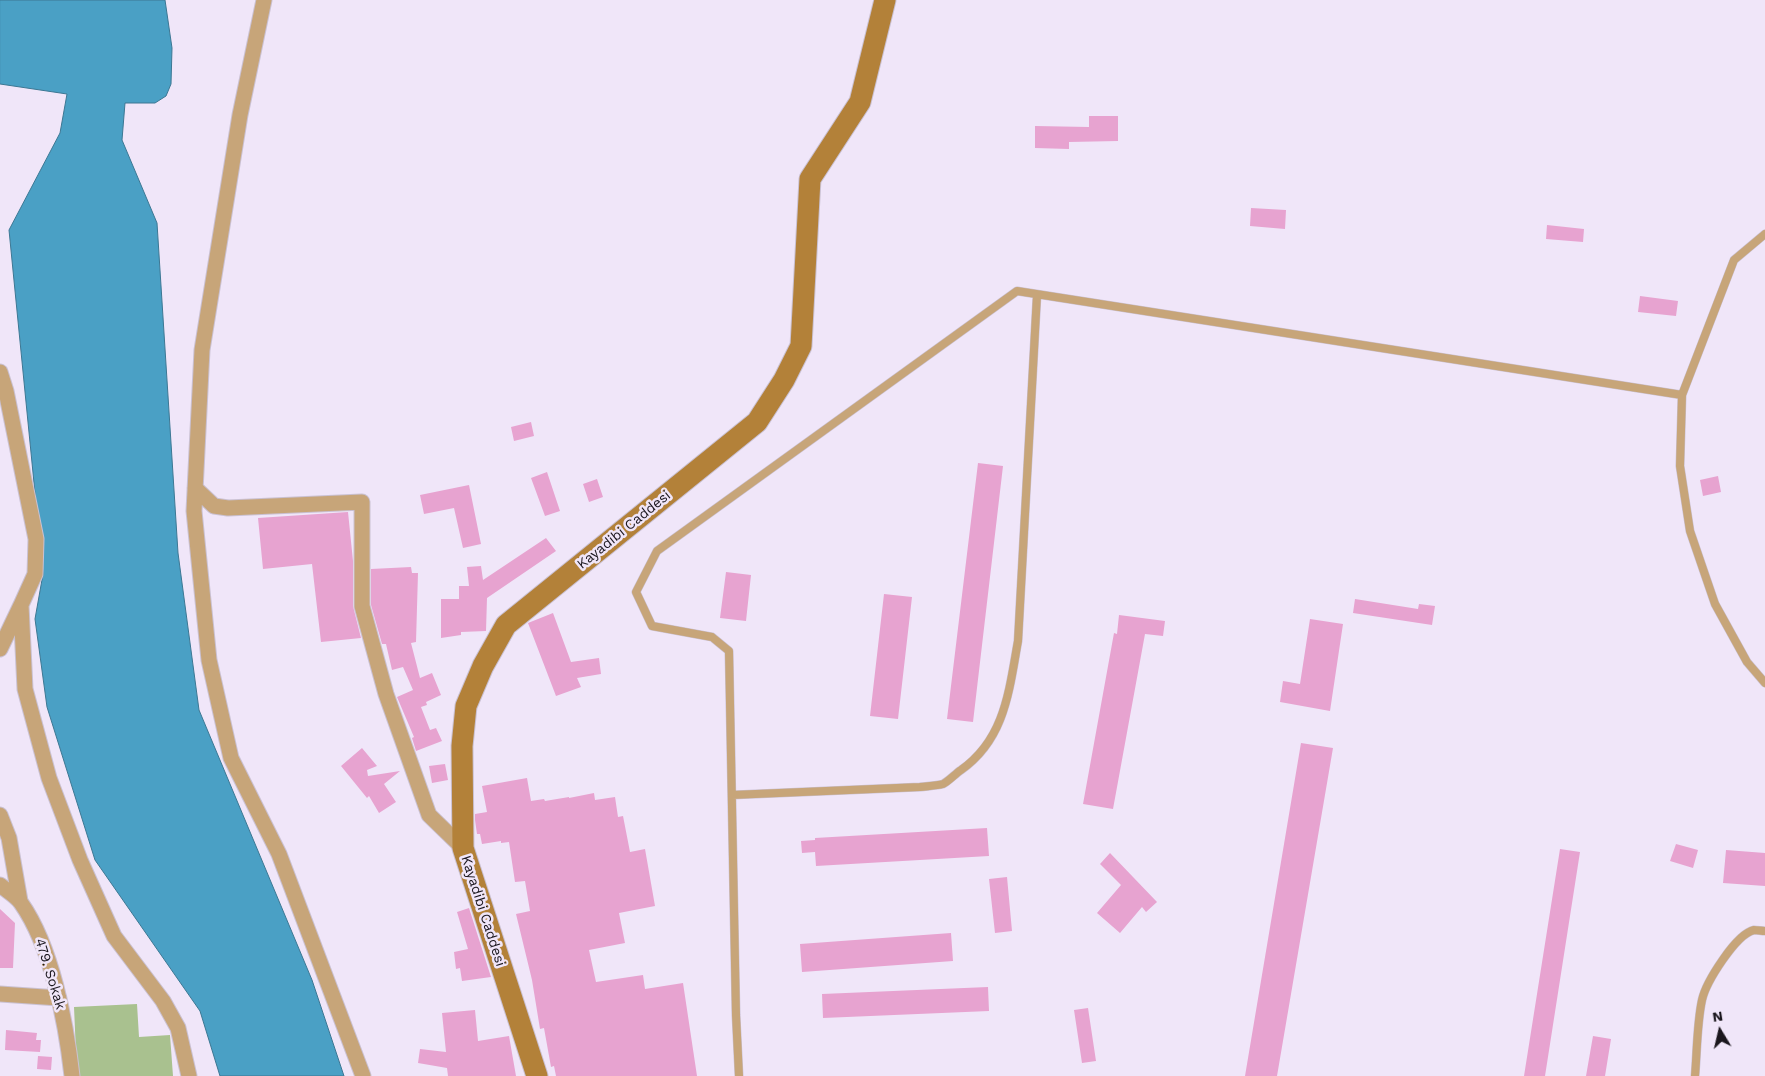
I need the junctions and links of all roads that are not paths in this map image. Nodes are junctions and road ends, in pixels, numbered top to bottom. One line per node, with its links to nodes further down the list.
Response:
1 (264, 0): 7 (street)
2 (885, 0): 13 (street, Kayadibi Caddesi)
3 (1765, 234): 6 (lane)
4 (1038, 294): 6 (lane); 11 (lane); 11 (lane)
5 (0, 372): 8 (street)
6 (1682, 396): 10 (lane)
7 (195, 488): 13 (street); 21 (street)
8 (22, 605): 9 (street); 20 (street)
9 (0, 648)
10 (1765, 683)
11 (732, 795): 23 (lane)
12 (0, 814): 15 (street)
13 (463, 848): 22 (street, Kayadibi Caddesi)
14 (0, 885): 15 (street, 479. Sokak)
15 (20, 901): 18 (street, 479. Sokak)
16 (1765, 931): 24 (lane)
17 (0, 994): 18 (street)
18 (59, 998): 19 (street, 479. Sokak)
19 (72, 1076)
20 (189, 1076)
21 (363, 1076)
22 (536, 1076)
23 (739, 1076)
24 (1695, 1076)

